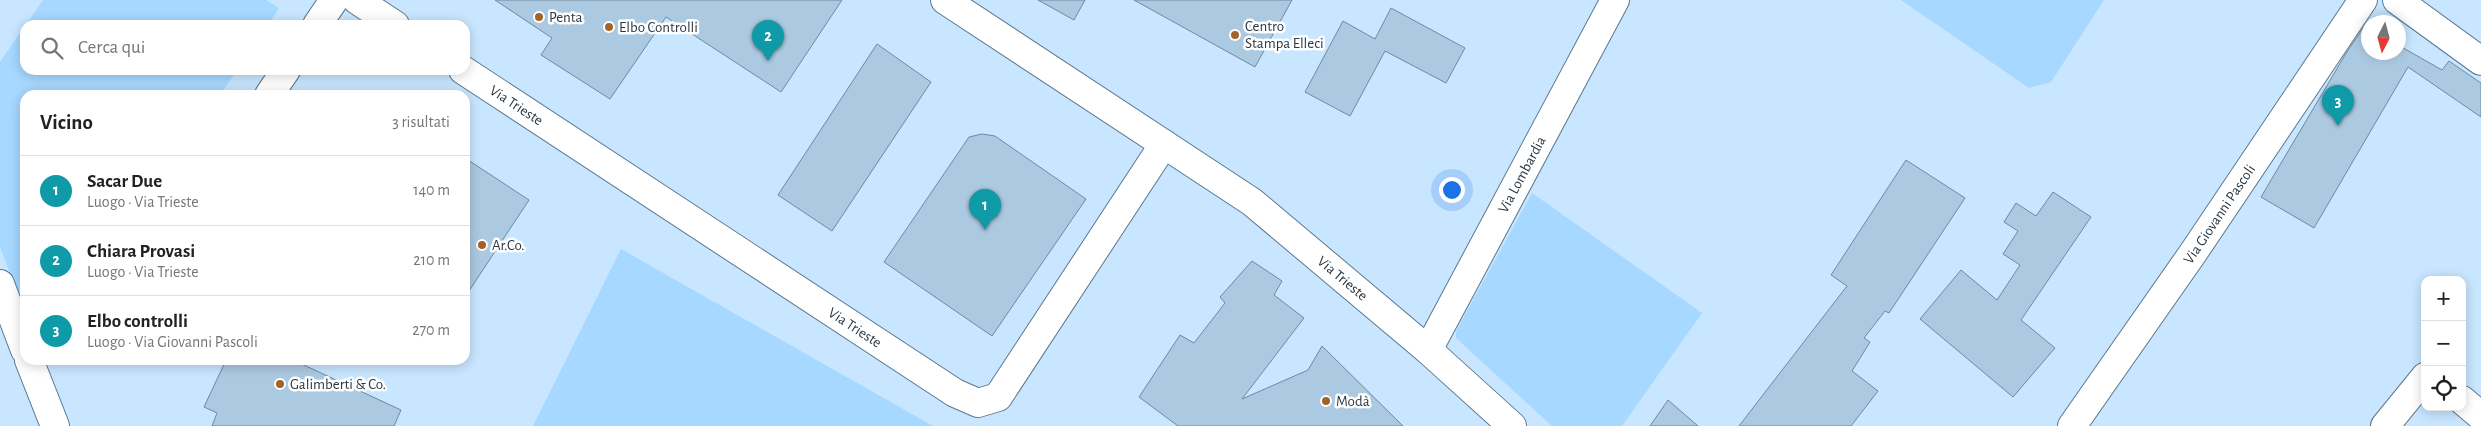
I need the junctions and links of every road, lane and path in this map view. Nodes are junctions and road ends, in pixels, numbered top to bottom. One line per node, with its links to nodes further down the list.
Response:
1 (334, 0): 7 (street)
2 (357, 0): 8 (street)
3 (945, 0): 13 (street, Via Trieste)
4 (1614, 0): 16 (street, Via Lombardia)
5 (2363, 0): 23 (street, Via Giovanni Pascoli)
6 (2397, 0): 9 (street)
7 (320, 20)
8 (387, 20)
9 (2481, 60)
10 (283, 75): 12 (street)
11 (470, 75): 13 (street, Via Trieste)
12 (272, 90)
13 (1164, 144): 16 (street, Via Trieste)
14 (0, 284): 15 (street)
15 (20, 337)
16 (1428, 350): 22 (street, Via Trieste)
17 (31, 365): 21 (street)
18 (2421, 382): 24 (street)
19 (2466, 403): 20 (street)
20 (2481, 416)
21 (55, 426)
22 (1512, 426)
23 (2072, 426)
24 (2385, 426)

